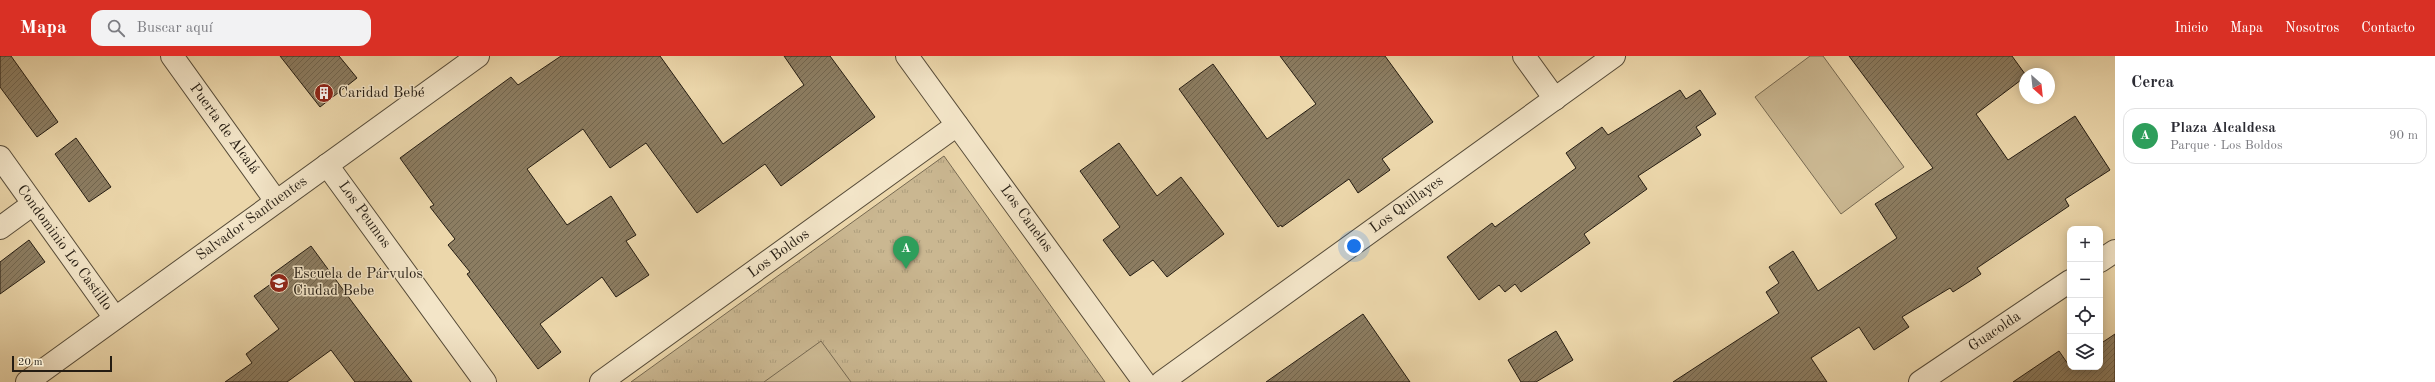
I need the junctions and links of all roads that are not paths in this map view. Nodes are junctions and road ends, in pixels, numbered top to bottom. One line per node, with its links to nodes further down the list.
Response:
1 (172, 56): 10 (street, Puerta de Alcalá)
2 (478, 56): 9 (street, Salvador Sanfuentes)
3 (907, 56): 7 (street, Los Canelos)
4 (1524, 56): 6 (street)
5 (1614, 56): 6 (street, Los Quillayes)
6 (1555, 99): 21 (street, Los Quillayes)
7 (957, 125): 19 (street, Los Boldos); 20 (street, Los Canelos)
8 (0, 157): 11 (street, Condominio Lo Castillo)
9 (327, 165): 10 (street, Salvador Sanfuentes); 18 (street, Los Peumos)
10 (276, 201): 16 (street, Salvador Sanfuentes)
11 (33, 204): 12 (street); 16 (street, Condominio Lo Castillo)
12 (0, 228)
13 (2115, 251): 14 (street)
14 (2103, 259)
15 (2067, 283): 22 (street, Guacolda)
16 (115, 318): 17 (street, Salvador Sanfuentes)
17 (27, 382)
18 (485, 382)
19 (601, 382)
20 (1144, 382)
21 (1162, 382)
22 (1920, 382)

